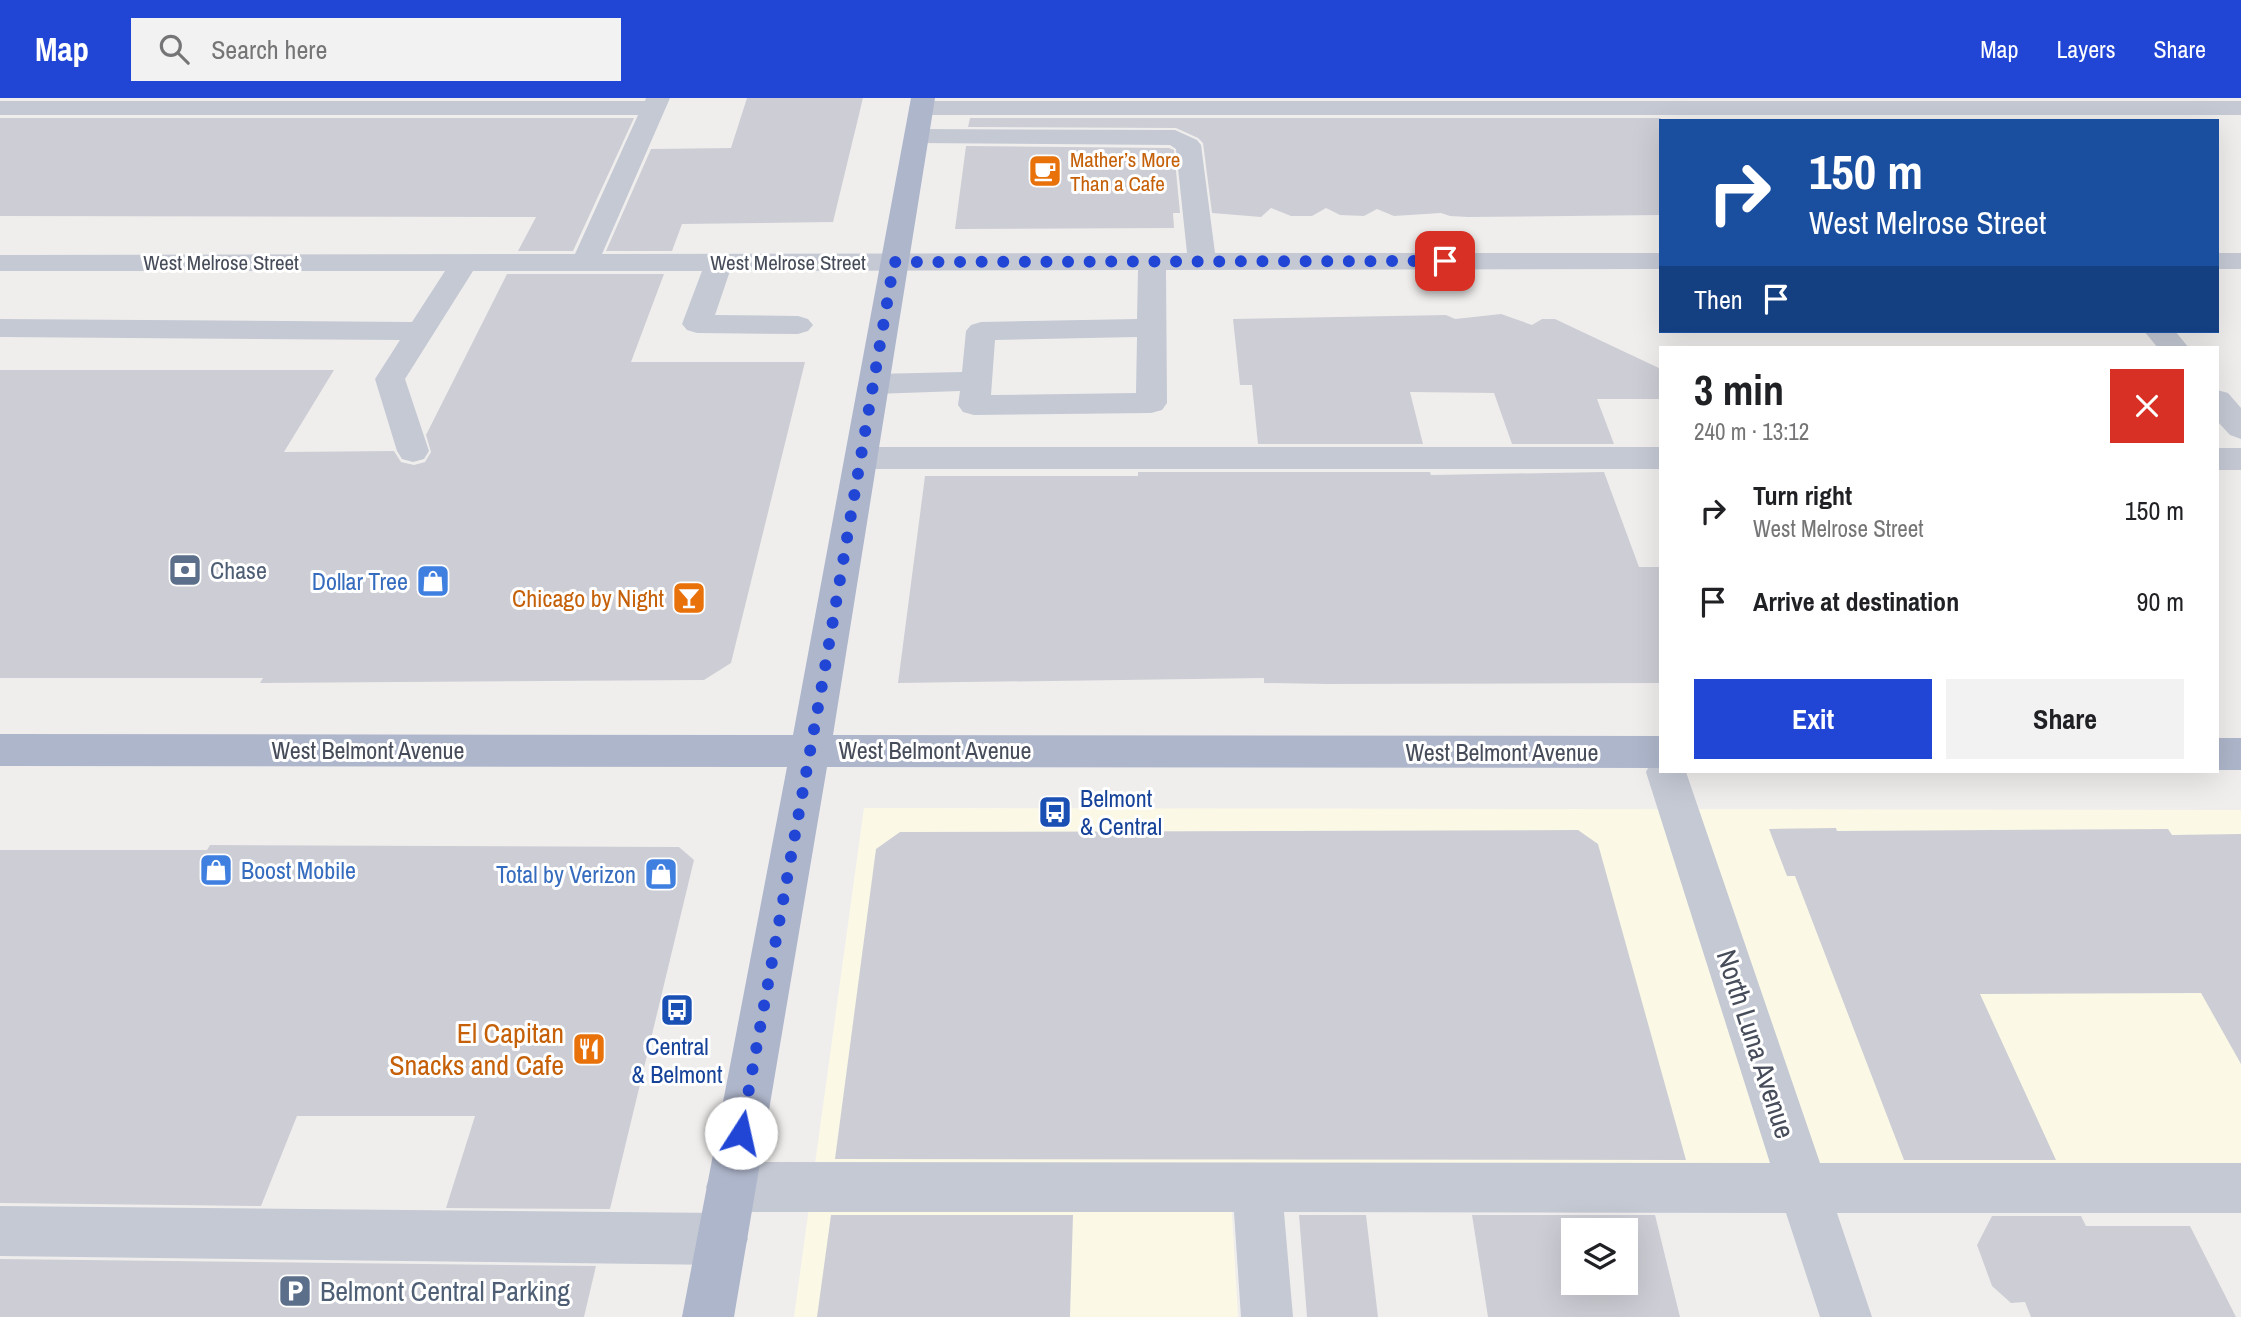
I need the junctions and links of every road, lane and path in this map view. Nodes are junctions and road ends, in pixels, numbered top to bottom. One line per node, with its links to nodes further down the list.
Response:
1 (656, 103): 2 (street); 12 (street)
2 (0, 108)
3 (2241, 108): 4 (street)
4 (1972, 109): 5 (street)
5 (920, 114): 6 (street); 14 (main road)
6 (1202, 261): 7 (street, West Melrose Street); 15 (street, West Melrose Street)
7 (1659, 261)
8 (2219, 261): 9 (street)
9 (2241, 261)
10 (0, 262): 11 (street, West Melrose Street)
11 (465, 262): 12 (street, West Melrose Street); 19 (street)
12 (585, 262): 13 (street, West Melrose Street)
13 (719, 262): 14 (street, West Melrose Street); 16 (street)
14 (894, 262): 15 (street, West Melrose Street); 21 (main road)
15 (1152, 262): 18 (street)
16 (798, 325)
17 (0, 328): 19 (street)
18 (1152, 328): 20 (street); 20 (street)
19 (421, 331): 24 (street)
20 (976, 382): 21 (street)
21 (874, 384): 25 (main road)
22 (2219, 402): 23 (street)
23 (2241, 428)
24 (413, 451)
25 (861, 458): 26 (street); 30 (main road)
26 (1659, 458)
27 (2219, 459): 28 (street)
28 (2241, 459)
29 (0, 750): 30 (main road, West Belmont Avenue)
30 (810, 750): 33 (main road, West Belmont Avenue); 35 (main road)
31 (2219, 754): 32 (main road)
32 (2241, 754)
33 (1659, 758)
34 (1666, 773): 37 (street, North Luna Avenue)
35 (731, 1187): 36 (street); 40 (main road)
36 (1257, 1187): 37 (street); 42 (street)
37 (1803, 1187): 38 (street); 43 (street, North Luna Avenue)
38 (2241, 1188)
39 (0, 1231): 40 (street)
40 (722, 1239): 41 (main road)
41 (708, 1317)
42 (1267, 1317)
43 (1846, 1317)

